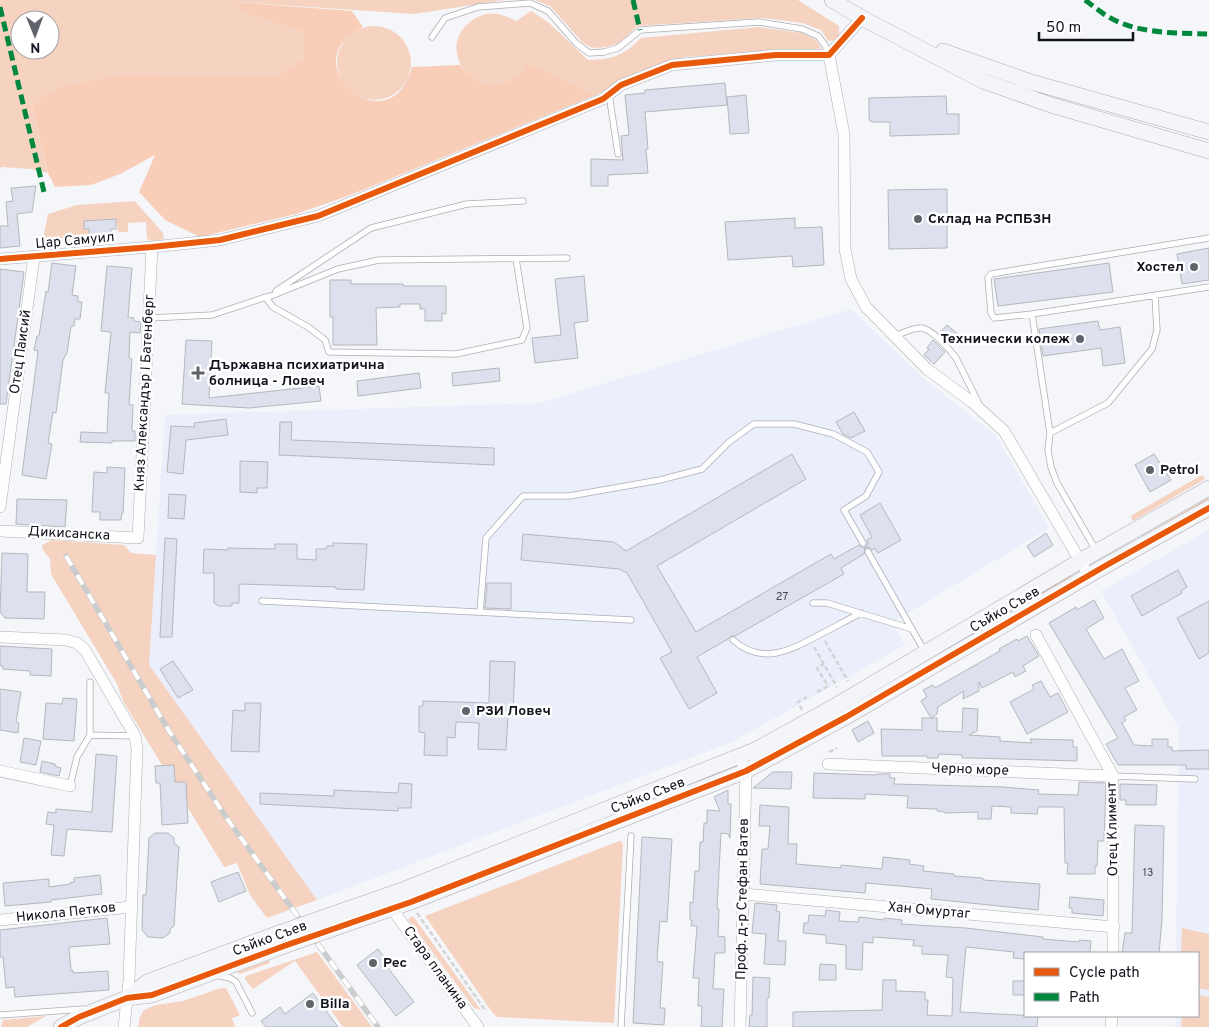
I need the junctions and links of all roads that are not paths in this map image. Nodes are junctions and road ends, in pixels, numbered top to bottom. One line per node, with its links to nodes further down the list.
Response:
1 (832, 0): 2 (street)
2 (862, 18): 3 (street); 5 (street)
3 (897, 35): 6 (street); 10 (street)
4 (432, 38): 5 (lane)
5 (828, 55): 7 (street, Цар Самуил); 24 (street)
6 (1031, 82): 8 (street); 9 (street)
7 (609, 94): 11 (lane); 14 (street, Цар Самуил)
8 (1209, 126)
9 (1209, 132)
10 (1209, 151)
11 (618, 154)
12 (523, 201): 21 (lane)
13 (1209, 238): 22 (lane)
14 (152, 247): 15 (street, Цар Самуил); 23 (street, Княз Александър I Батенберг)
15 (34, 257): 17 (street, Цар Самуил); 28 (street, Отец Паисий)
16 (567, 258): 18 (lane)
17 (0, 259)
18 (516, 259): 21 (lane); 21 (lane)
19 (1209, 287): 20 (lane)
20 (1155, 295): 22 (lane); 26 (lane)
21 (266, 298): 23 (lane)
22 (1032, 314): 26 (lane)
23 (149, 318): 31 (street, Княз Александър I Батенберг)
24 (895, 336): 25 (street); 25 (lane)
25 (983, 412): 35 (street)
26 (1050, 433): 34 (lane)
27 (1209, 488): 34 (street, Съйко Съев)
28 (0, 507)
29 (1209, 508): 36 (street, Съйко Съев)
30 (0, 531): 31 (street, Дикисанска)
31 (138, 538)
32 (863, 543): 40 (lane)
33 (868, 552): 43 (lane)
34 (1097, 552): 35 (street, Съйко Съев); 36 (lane)
35 (1080, 561): 37 (street); 47 (street, Съйко Съев)
36 (1105, 566): 37 (street, Съйко Съев)
37 (1089, 576): 48 (street, Съйко Съев)
38 (262, 601): 40 (lane)
39 (813, 603): 41 (lane)
40 (480, 612): 42 (lane)
41 (861, 613): 43 (lane); 46 (lane)
42 (631, 620)
43 (912, 628): 47 (lane)
44 (1036, 635): 56 (street, Отец Климент)
45 (0, 637): 51 (street)
46 (733, 640)
47 (926, 653): 48 (lane); 52 (street, Съйко Съев)
48 (934, 667): 55 (street, Съйко Съев)
49 (90, 682): 50 (lane)
50 (90, 734): 51 (lane); 58 (lane)
51 (135, 736): 62 (street)
52 (740, 757): 55 (street); 61 (street, Съйко Съев)
53 (826, 759): 56 (street, Черно море)
54 (0, 771): 58 (street)
55 (746, 771): 60 (street, Проф. д-р Стефан Ватев); 61 (street, Съйко Съев)
56 (1113, 776): 57 (lane); 64 (street, Отец Климент)
57 (1195, 779)
58 (70, 786)
59 (631, 836): 75 (lane)
60 (743, 894): 64 (street, Хан Омуртаг); 76 (street, Проф. д-р Стефан Ватев)
61 (389, 902): 65 (street, Съйко Съев, bridge); 74 (street, Стара планина)
62 (131, 907): 63 (street, Никола Петков); 68 (street)
63 (0, 920)
64 (1114, 927): 66 (street, Отец Климент)
65 (280, 940): 67 (street, Съйко Съев); 68 (street, Съйко Съев)
66 (1114, 952)
67 (209, 974): 68 (street, Съйко Съев); 70 (lane)
68 (127, 998): 69 (street, Съйко Съев); 73 (street)
69 (102, 1008): 71 (lane); 72 (street, Съйко Съев)
70 (252, 1013)
71 (0, 1015)
72 (61, 1027)
73 (124, 1027)
74 (478, 1027)
75 (622, 1027)
76 (740, 1027)

